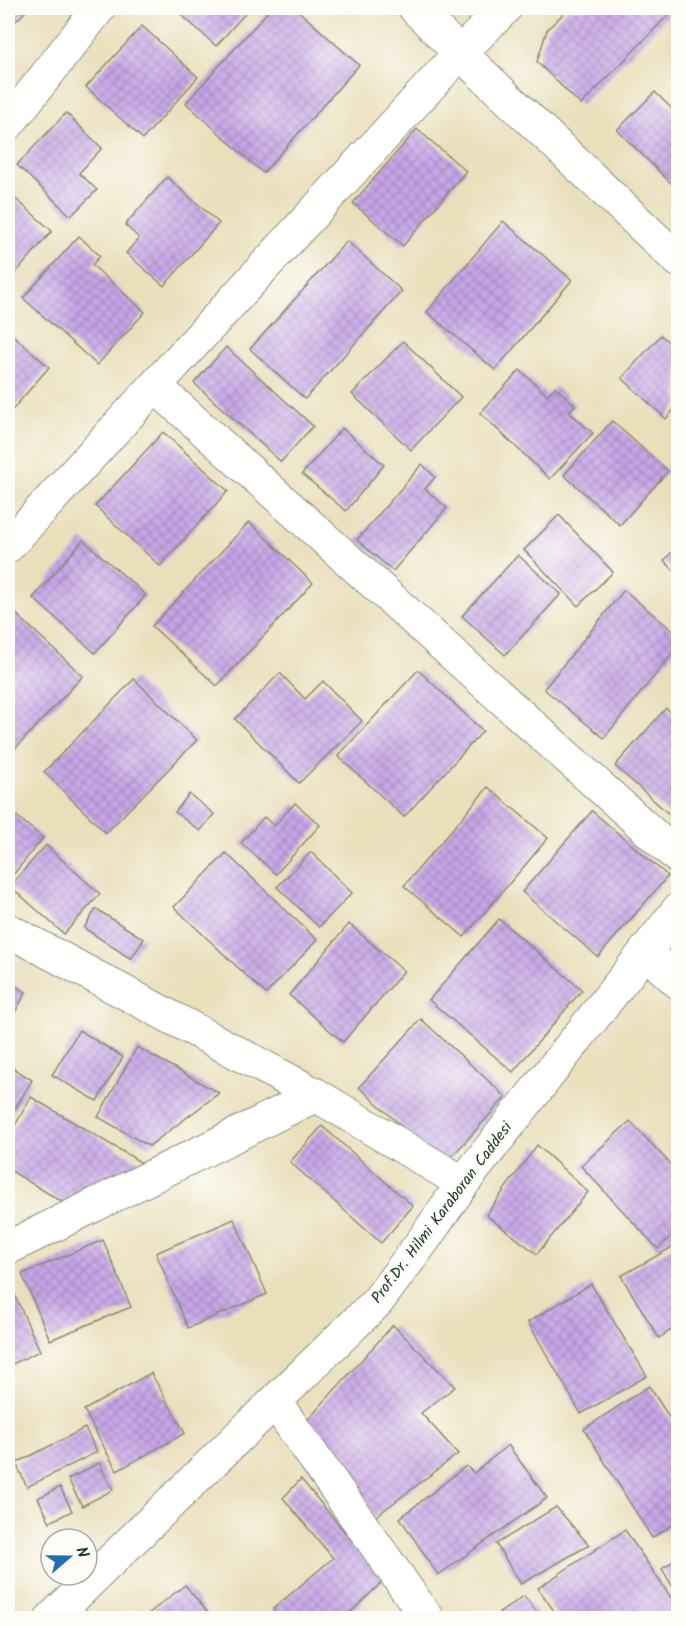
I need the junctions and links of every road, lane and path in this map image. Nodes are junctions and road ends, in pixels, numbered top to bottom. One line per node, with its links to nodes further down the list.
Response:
1 (99, 8): 5 (street)
2 (415, 8): 4 (street)
3 (505, 8): 4 (street)
4 (460, 53): 6 (street); 7 (street)
5 (8, 124)
6 (678, 260)
7 (155, 386): 8 (street); 9 (street)
8 (8, 546)
9 (678, 857)
10 (678, 910): 12 (street, Prof.Dr. Hilmi Karaboran Caddesi)
11 (8, 930): 14 (street)
12 (645, 952): 13 (street); 15 (street, Prof.Dr. Hilmi Karaboran Caddesi)
13 (678, 982)
14 (316, 1095): 15 (street); 16 (street)
15 (463, 1183): 17 (street, Prof.Dr. Hilmi Karaboran Caddesi)
16 (8, 1248)
17 (275, 1402): 18 (street, Prof.Dr. Hilmi Karaboran Caddesi); 19 (street)
18 (52, 1618)
19 (427, 1618)

